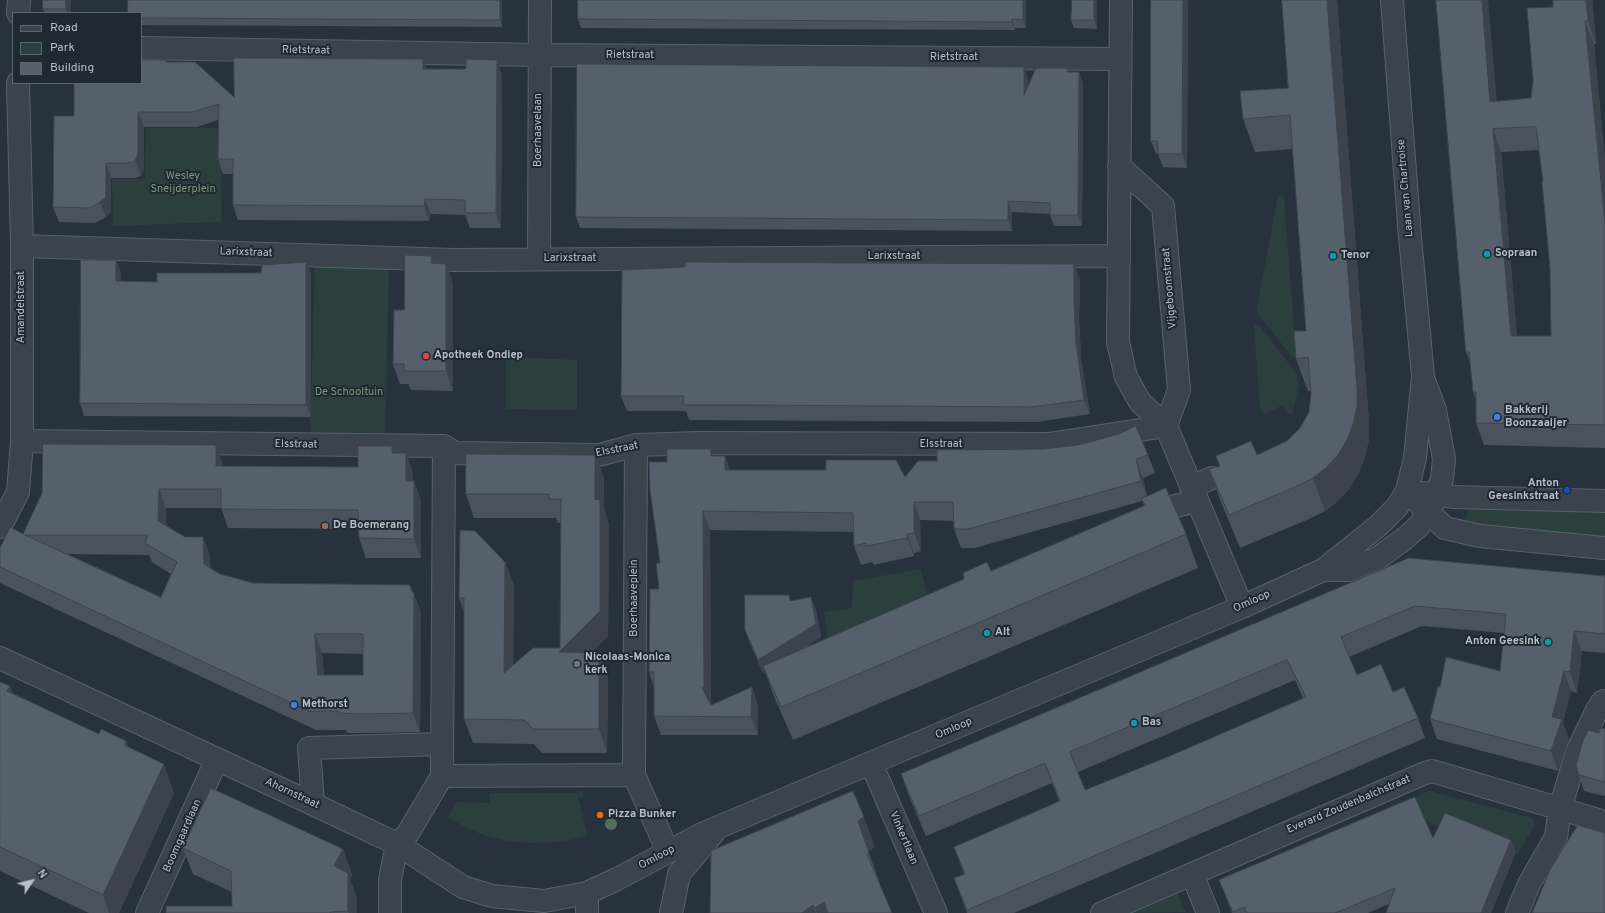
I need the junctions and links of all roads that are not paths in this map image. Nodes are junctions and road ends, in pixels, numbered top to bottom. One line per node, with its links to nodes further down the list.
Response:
1 (19, 0): 5 (street)
2 (540, 0): 7 (street, Boerhaavelaan)
3 (1121, 0): 8 (street)
4 (1392, 0): 14 (street, Laan van Chartroise)
5 (18, 12)
6 (142, 48): 7 (street, Rietstraat)
7 (540, 55): 8 (street, Rietstraat); 13 (street, Boerhaavelaan)
8 (1120, 59): 10 (street)
9 (18, 84): 11 (street, Amandelstraat)
10 (1119, 166): 12 (street); 15 (street, Vijgeboomstraat)
11 (22, 246): 13 (street, Larixstraat); 16 (street, Amandelstraat)
12 (1118, 256): 13 (street, Larixstraat); 15 (street)
13 (539, 259)
14 (1423, 376): 20 (street, Laan van Chartroise); 23 (street, Laan van Chartroise)
15 (1166, 426): 17 (street, Elsstraat); 21 (street)
16 (22, 441): 18 (street, Elsstraat); 25 (street, Amandelstraat)
17 (636, 445): 18 (street, Elsstraat); 34 (street, Boerhaaveplein)
18 (444, 446): 31 (street)
19 (1212, 478): 21 (street)
20 (1407, 491): 23 (street); 27 (street, Omloop)
21 (1194, 494): 24 (street); 28 (street)
22 (1605, 501): 23 (street)
23 (1432, 503): 26 (street); 27 (street, Omloop)
24 (1171, 507)
25 (0, 528)
26 (1605, 548)
27 (1323, 570): 28 (street, Omloop)
28 (1242, 607): 33 (street, Omloop)
29 (0, 658): 32 (street, Ahornstraat)
30 (1605, 701): 37 (street)
31 (442, 744): 35 (street); 36 (street)
32 (218, 759): 36 (street, Ahornstraat); 45 (street, Boomgaardlaan)
33 (871, 764): 39 (street, Omloop); 48 (street, Vinkertlaan)
34 (634, 775): 35 (street); 41 (street, Boerhaaveplein)
35 (442, 776): 40 (street)
36 (313, 804): 40 (street, Ahornstraat)
37 (1560, 810): 38 (street, Everard Zoudenbalchstraat); 42 (street, Everard Zoudenbalchstraat); 51 (street)
38 (1605, 822)
39 (718, 828): 41 (street, Omloop); 47 (street)
40 (397, 844): 44 (street, Ahornstraat); 46 (street)
41 (668, 852): 43 (street, Omloop)
42 (1192, 874): 49 (street, Everard Zoudenbalchstraat); 50 (street)
43 (587, 903): 44 (street, Ahornstraat)
44 (492, 904)
45 (147, 913)
46 (390, 913)
47 (671, 913)
48 (936, 913)
49 (1102, 913)
50 (1208, 913)
51 (1517, 913)

